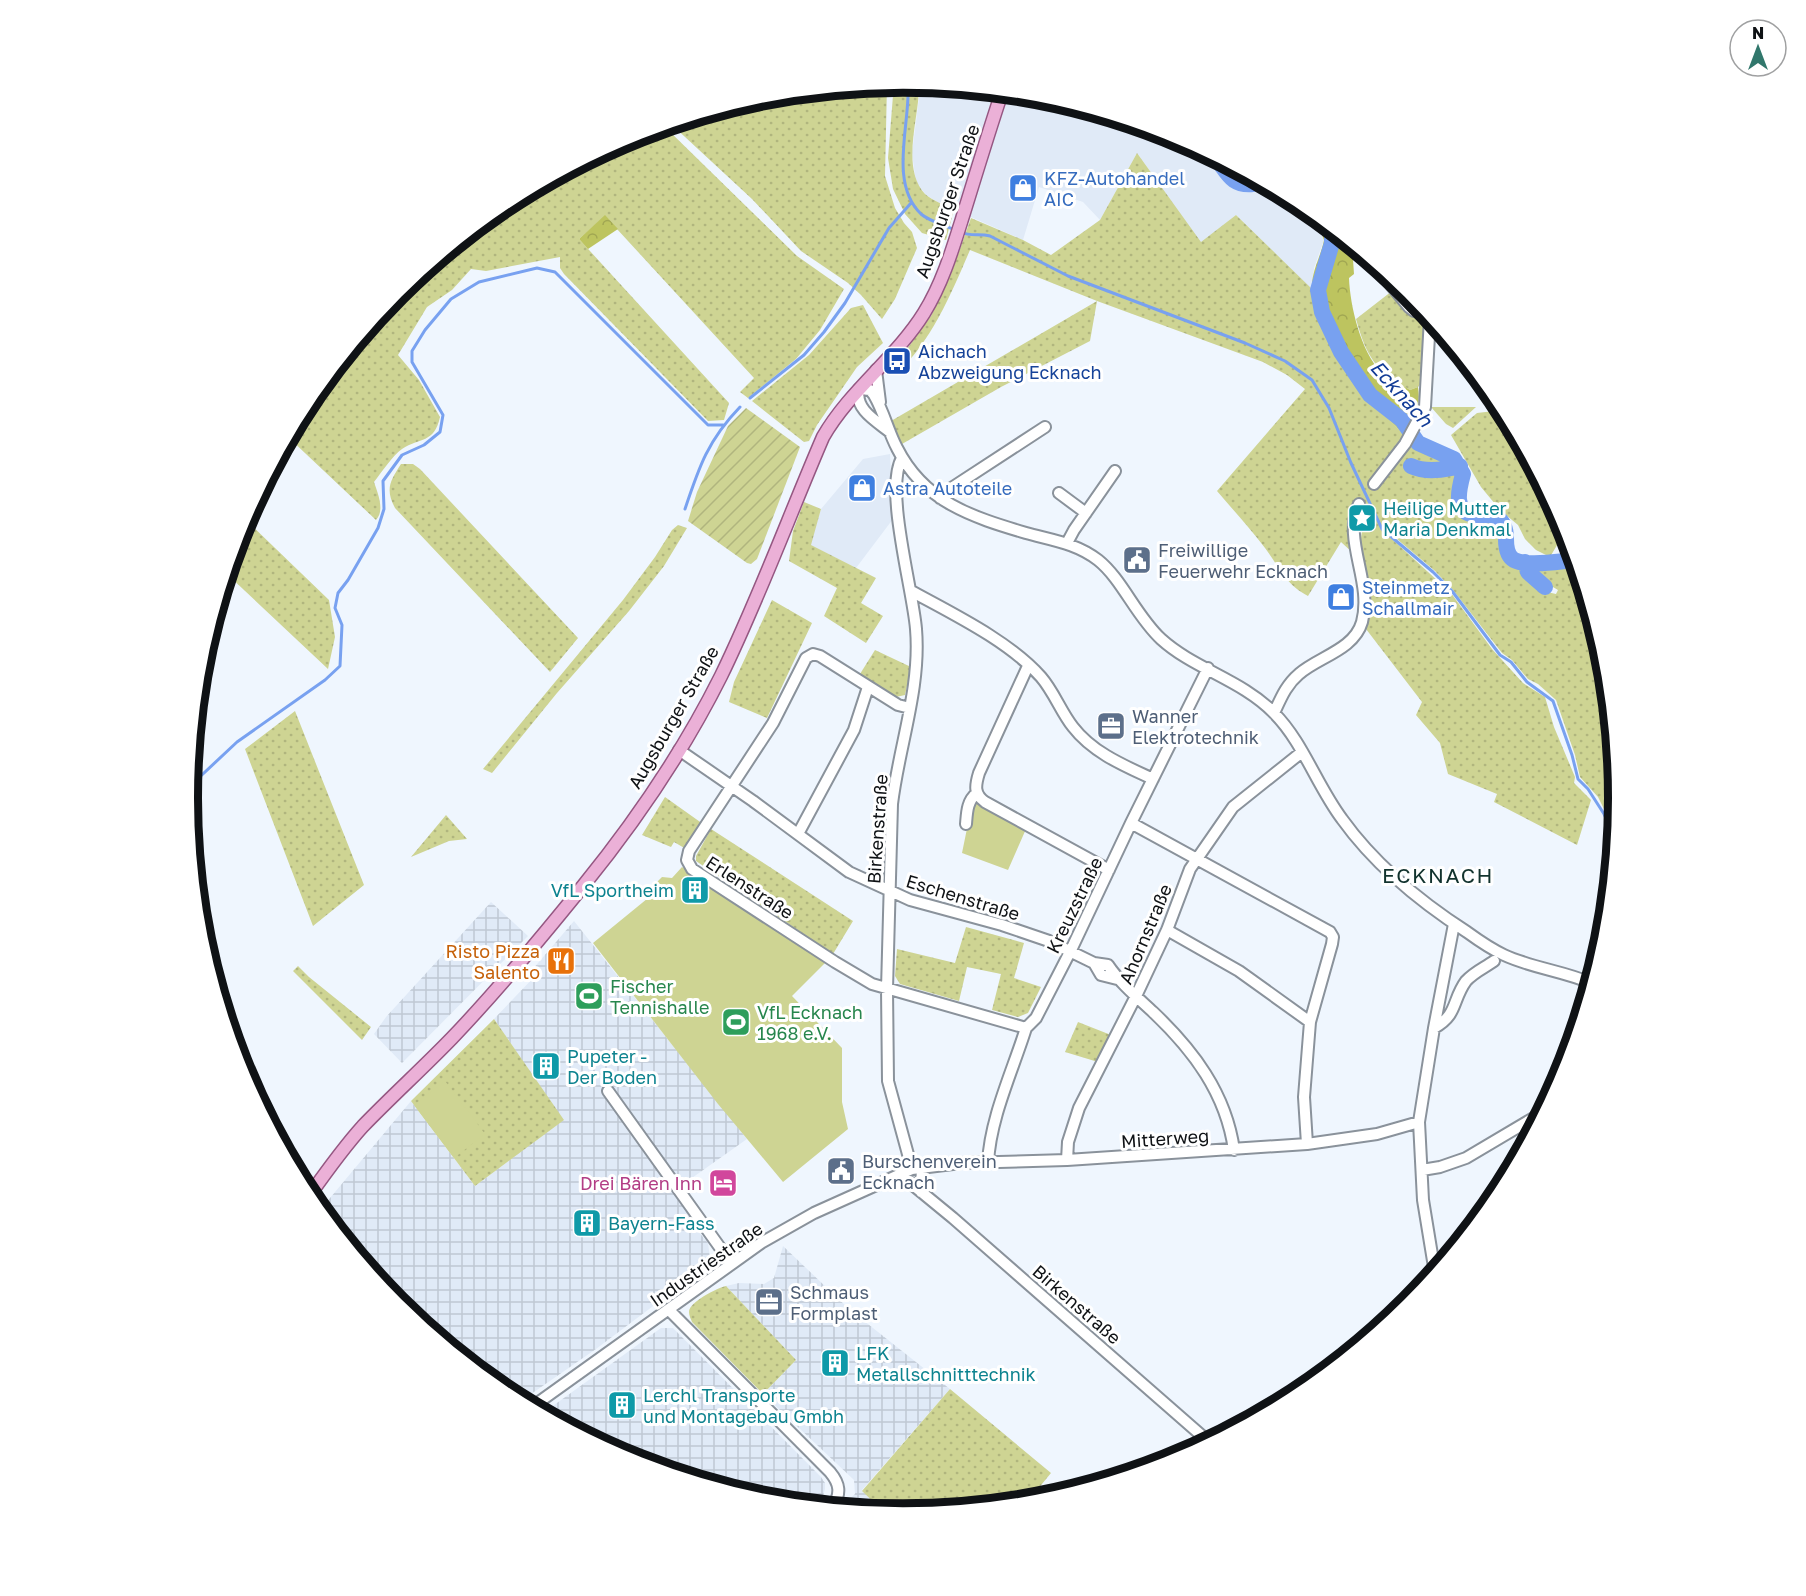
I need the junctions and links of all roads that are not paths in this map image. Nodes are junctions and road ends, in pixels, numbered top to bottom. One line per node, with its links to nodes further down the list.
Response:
1 (1000, 100): 3 (main road, Augsburger Straße)
2 (1429, 329): 12 (street)
3 (876, 370): 4 (main road, Augsburger Straße); 5 (street)
4 (859, 389): 5 (street); 6 (main road, Augsburger Straße); 7 (street)
5 (880, 405): 9 (street)
6 (839, 412): 7 (street); 24 (main road, Augsburger Straße)
7 (867, 414): 9 (street)
8 (1045, 427): 14 (street)
9 (890, 432): 10 (street)
10 (902, 458): 14 (street); 18 (street, Birkenstraße)
11 (1115, 471): 16 (street)
12 (1374, 484)
13 (1059, 493): 16 (street)
14 (940, 498): 17 (street)
15 (1359, 504): 23 (street)
16 (1086, 513): 17 (street)
17 (1067, 543): 20 (street)
18 (911, 591): 19 (street); 22 (street, Birkenstraße)
19 (1028, 666): 26 (street); 28 (street)
20 (1208, 668): 23 (street); 26 (street, Kreuzstraße)
21 (868, 687): 22 (street, Erlenstraße); 27 (street, Erlenstraße); 31 (street)
22 (910, 708): 34 (street, Birkenstraße)
23 (1274, 713): 25 (street)
24 (679, 750): 27 (street, Eschenstraße); 54 (main road, Augsburger Straße)
25 (1302, 752): 32 (street, Ahornstraße); 35 (street)
26 (1153, 779): 29 (street, Kreuzstraße)
27 (732, 786): 31 (street, Eschenstraße); 40 (street, Erlenstraße)
28 (977, 793): 30 (street); 33 (street)
29 (1131, 823): 32 (street); 33 (street, Kreuzstraße)
30 (966, 824)
31 (798, 834): 34 (street, Eschenstraße)
32 (1197, 859): 36 (street, Ahornstraße); 42 (street)
33 (1110, 870): 37 (street, Kreuzstraße)
34 (890, 891): 37 (street, Eschenstraße); 40 (street, Birkenstraße)
35 (1454, 924): 39 (street); 44 (street)
36 (1167, 930): 41 (street, Ahornstraße); 42 (street)
37 (1071, 950): 41 (street, Eschenstraße); 43 (street, Kreuzstraße)
38 (1494, 961): 44 (street)
39 (1584, 980)
40 (887, 990): 43 (street, Erlenstraße); 52 (street, Birkenstraße)
41 (1136, 996): 49 (street, Eschenstraße); 50 (street, Ahornstraße)
42 (1310, 1022): 48 (street)
43 (1026, 1028): 51 (street, Kreuzstraße)
44 (1434, 1028): 47 (street)
45 (608, 1091): 56 (street)
46 (1530, 1120): 53 (street)
47 (1419, 1122): 48 (street, Mitterweg); 53 (street)
48 (1307, 1144): 49 (street, Mitterweg)
49 (1234, 1150): 50 (street, Mitterweg)
50 (1067, 1160): 51 (street, Mitterweg)
51 (988, 1162): 52 (street, Mitterweg)
52 (911, 1169): 55 (street, Birkenstraße); 55 (street, Birkenstraße); 56 (street, Industriestraße)
53 (1422, 1170): 57 (street)
54 (315, 1187)
55 (921, 1192): 60 (street, Birkenstraße)
56 (731, 1263): 58 (street, Industriestraße)
57 (1433, 1263)
58 (669, 1310): 59 (street, Industriestraße); 61 (street)
59 (539, 1402)
60 (1202, 1436)
61 (837, 1499)

